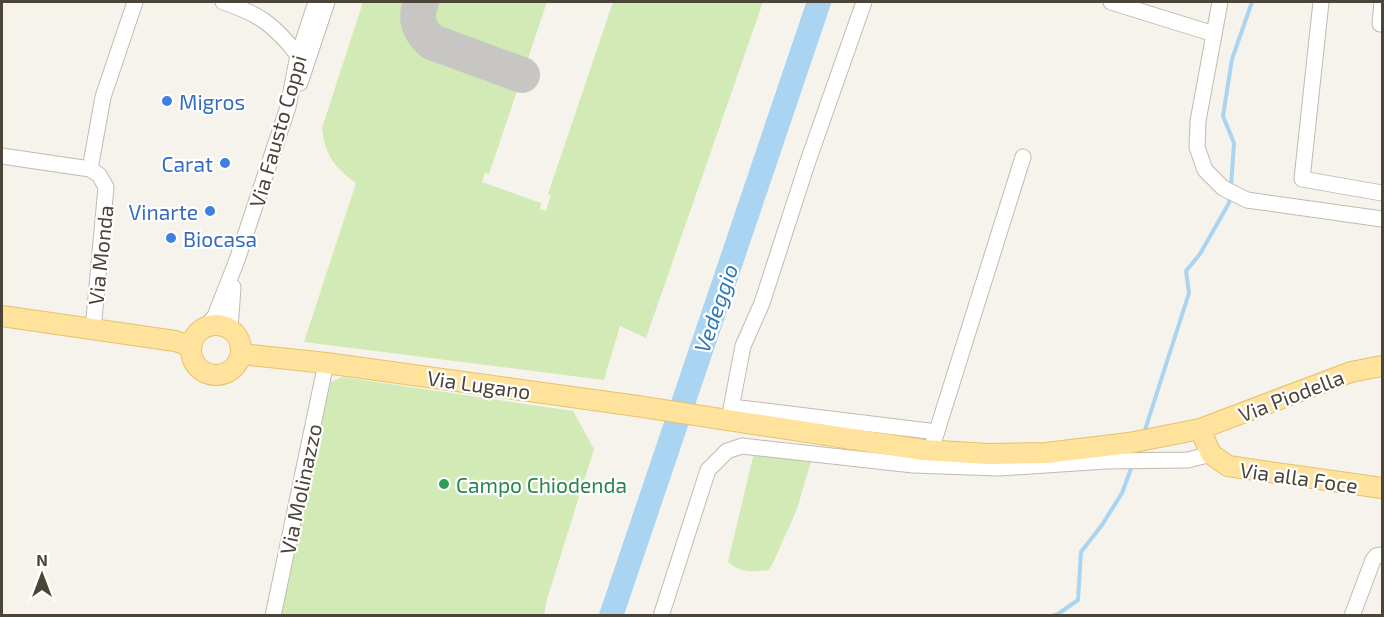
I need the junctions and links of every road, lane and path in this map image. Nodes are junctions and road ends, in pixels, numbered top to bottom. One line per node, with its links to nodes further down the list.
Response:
1 (135, 2): 16 (street)
2 (223, 2): 12 (street)
3 (316, 2): 12 (street, Via Fausto Coppi)
4 (864, 2): 28 (street)
5 (1111, 2): 11 (street)
6 (1220, 2): 11 (street)
7 (1321, 2): 17 (street)
8 (1382, 2): 10 (street)
9 (324, 7): 13 (street)
10 (1383, 24)
11 (1214, 34): 18 (street)
12 (298, 55): 13 (street, Via Fausto Coppi)
13 (288, 107): 19 (street, Via Fausto Coppi)
14 (2, 156): 16 (street)
15 (1023, 157): 30 (street)
16 (90, 170): 23 (street, Via Monda)
17 (1383, 193)
18 (1383, 219)
19 (237, 260): 21 (street, Via Fausto Coppi); 22 (street, Via Fausto Coppi)
20 (2, 316): 23 (main road)
21 (206, 327): 22 (main road); 24 (main road)
22 (230, 329): 25 (main road)
23 (93, 330): 24 (main road)
24 (191, 346): 25 (main road)
25 (241, 354): 26 (main road, Via Lugano)
26 (326, 363): 28 (main road, Via Lugano); 35 (street, Via Molinazzo)
27 (1383, 366): 29 (main road, Via Piodella)
28 (726, 415): 30 (main road, Via Lugano)
29 (1200, 429): 31 (main road, Via Piodella); 32 (main road, Via alla Foce)
30 (934, 441): 31 (main road, Via Piodella)
31 (1127, 452): 32 (street); 36 (street)
32 (1211, 454): 33 (main road, Via alla Foce)
33 (1383, 488)
34 (1383, 555): 37 (street)
35 (273, 615)
36 (661, 615)
37 (1352, 615)

